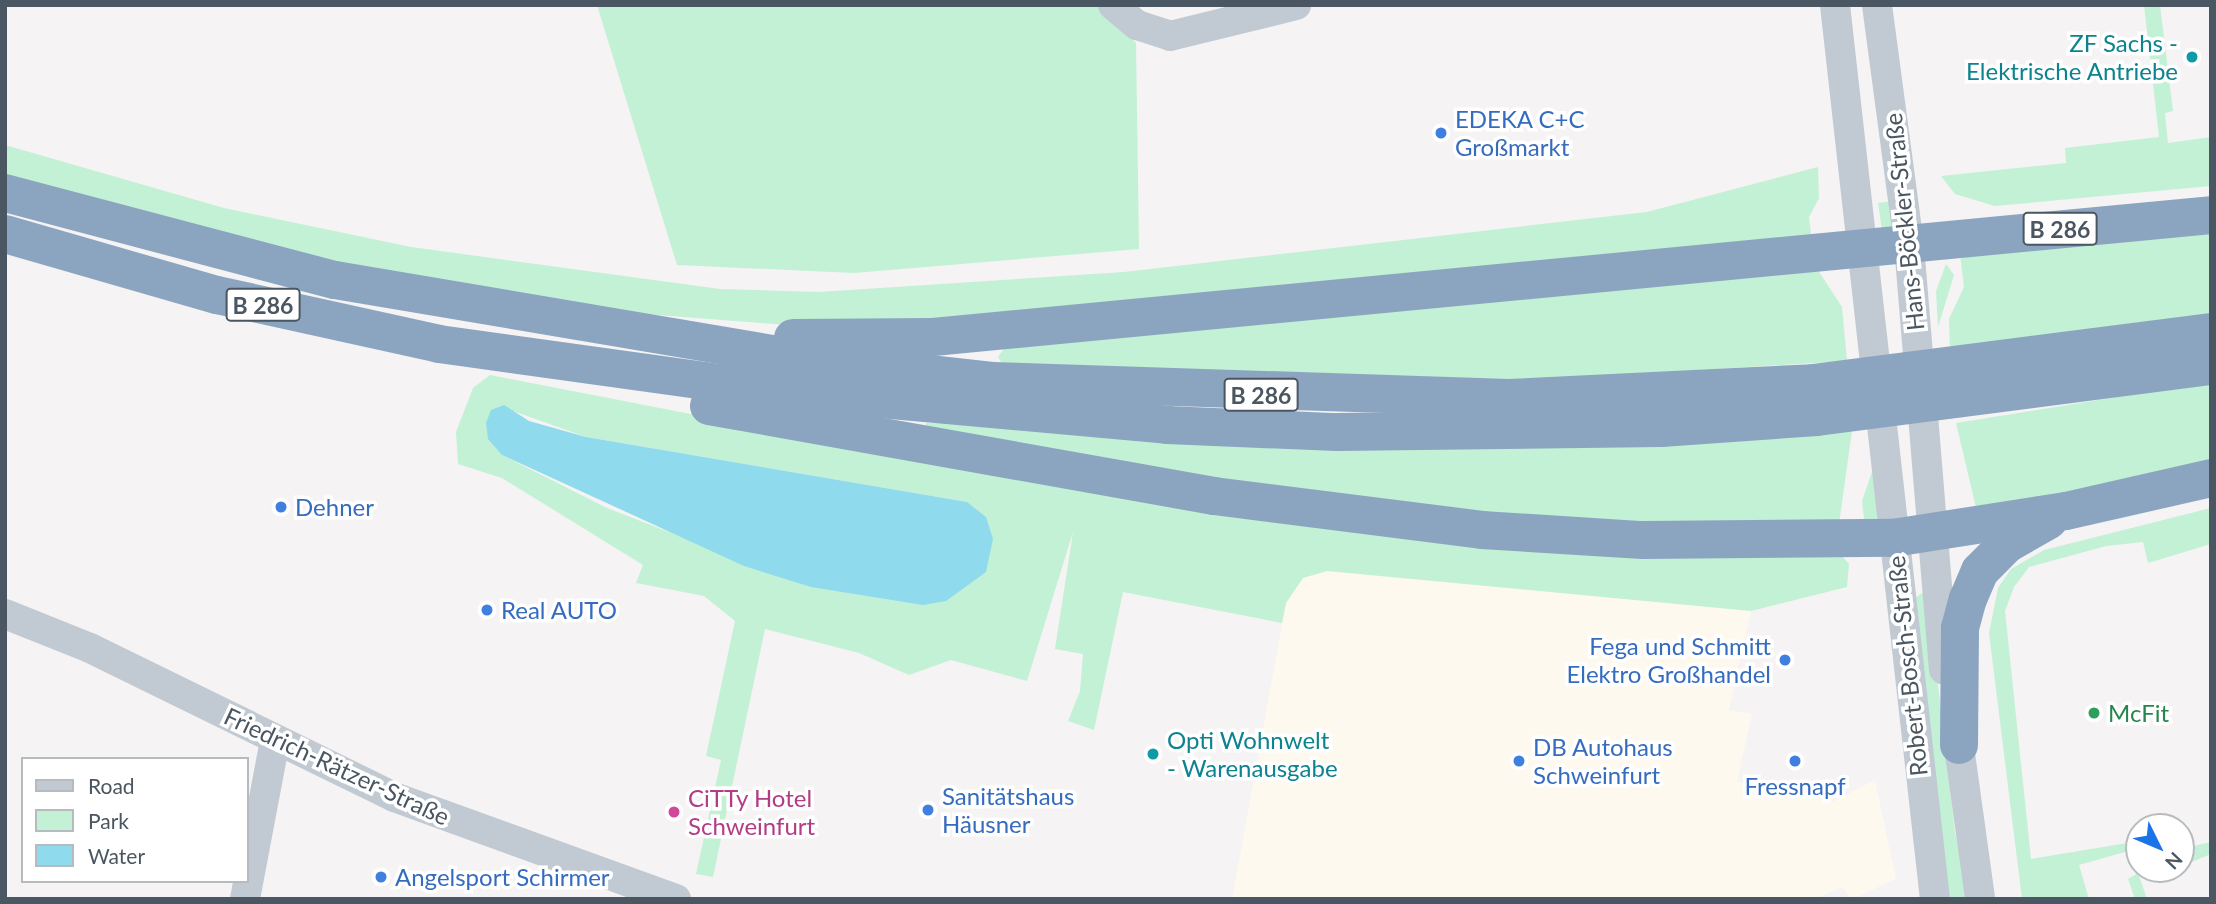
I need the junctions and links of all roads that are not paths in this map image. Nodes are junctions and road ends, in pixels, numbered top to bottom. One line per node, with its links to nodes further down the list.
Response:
1 (1113, 5): 2 (street)
2 (1296, 5)
3 (1835, 5): 9 (street, Hans-Böckler-Straße)
4 (1877, 5): 8 (street, Hans-Böckler-Straße)
5 (5, 194): 11 (highway, B 286)
6 (2211, 215): 8 (highway, B 286)
7 (5, 234): 12 (highway, B 286)
8 (1909, 245): 9 (highway, B 286); 17 (street, Hans-Böckler-Straße)
9 (1864, 249): 11 (highway); 16 (street, Hans-Böckler-Straße)
10 (2211, 332): 14 (highway, B 286)
11 (711, 343): 15 (highway, B 286)
12 (525, 358): 15 (highway, B 286); 21 (highway, B 286)
13 (2211, 366): 14 (highway, B 286)
14 (2016, 377): 15 (highway, B 286)
15 (1815, 400)
16 (1886, 433): 21 (street, Robert-Bosch-Straße)
17 (1925, 440): 20 (street, Robert-Bosch-Straße)
18 (2211, 478): 19 (highway, B 286)
19 (2066, 512): 20 (highway, B 286); 24 (highway, B 286)
20 (1933, 531): 21 (highway, B 286); 24 (street, Robert-Bosch-Straße)
21 (1893, 538): 27 (street, Robert-Bosch-Straße)
22 (5, 614): 23 (street, Friedrich-Rätzer-Straße)
23 (275, 740): 25 (street); 26 (street, Friedrich-Rätzer-Straße)
24 (1959, 745): 28 (street, Robert-Bosch-Straße)
25 (245, 899)
26 (676, 899)
27 (1935, 899)
28 (1980, 899)

